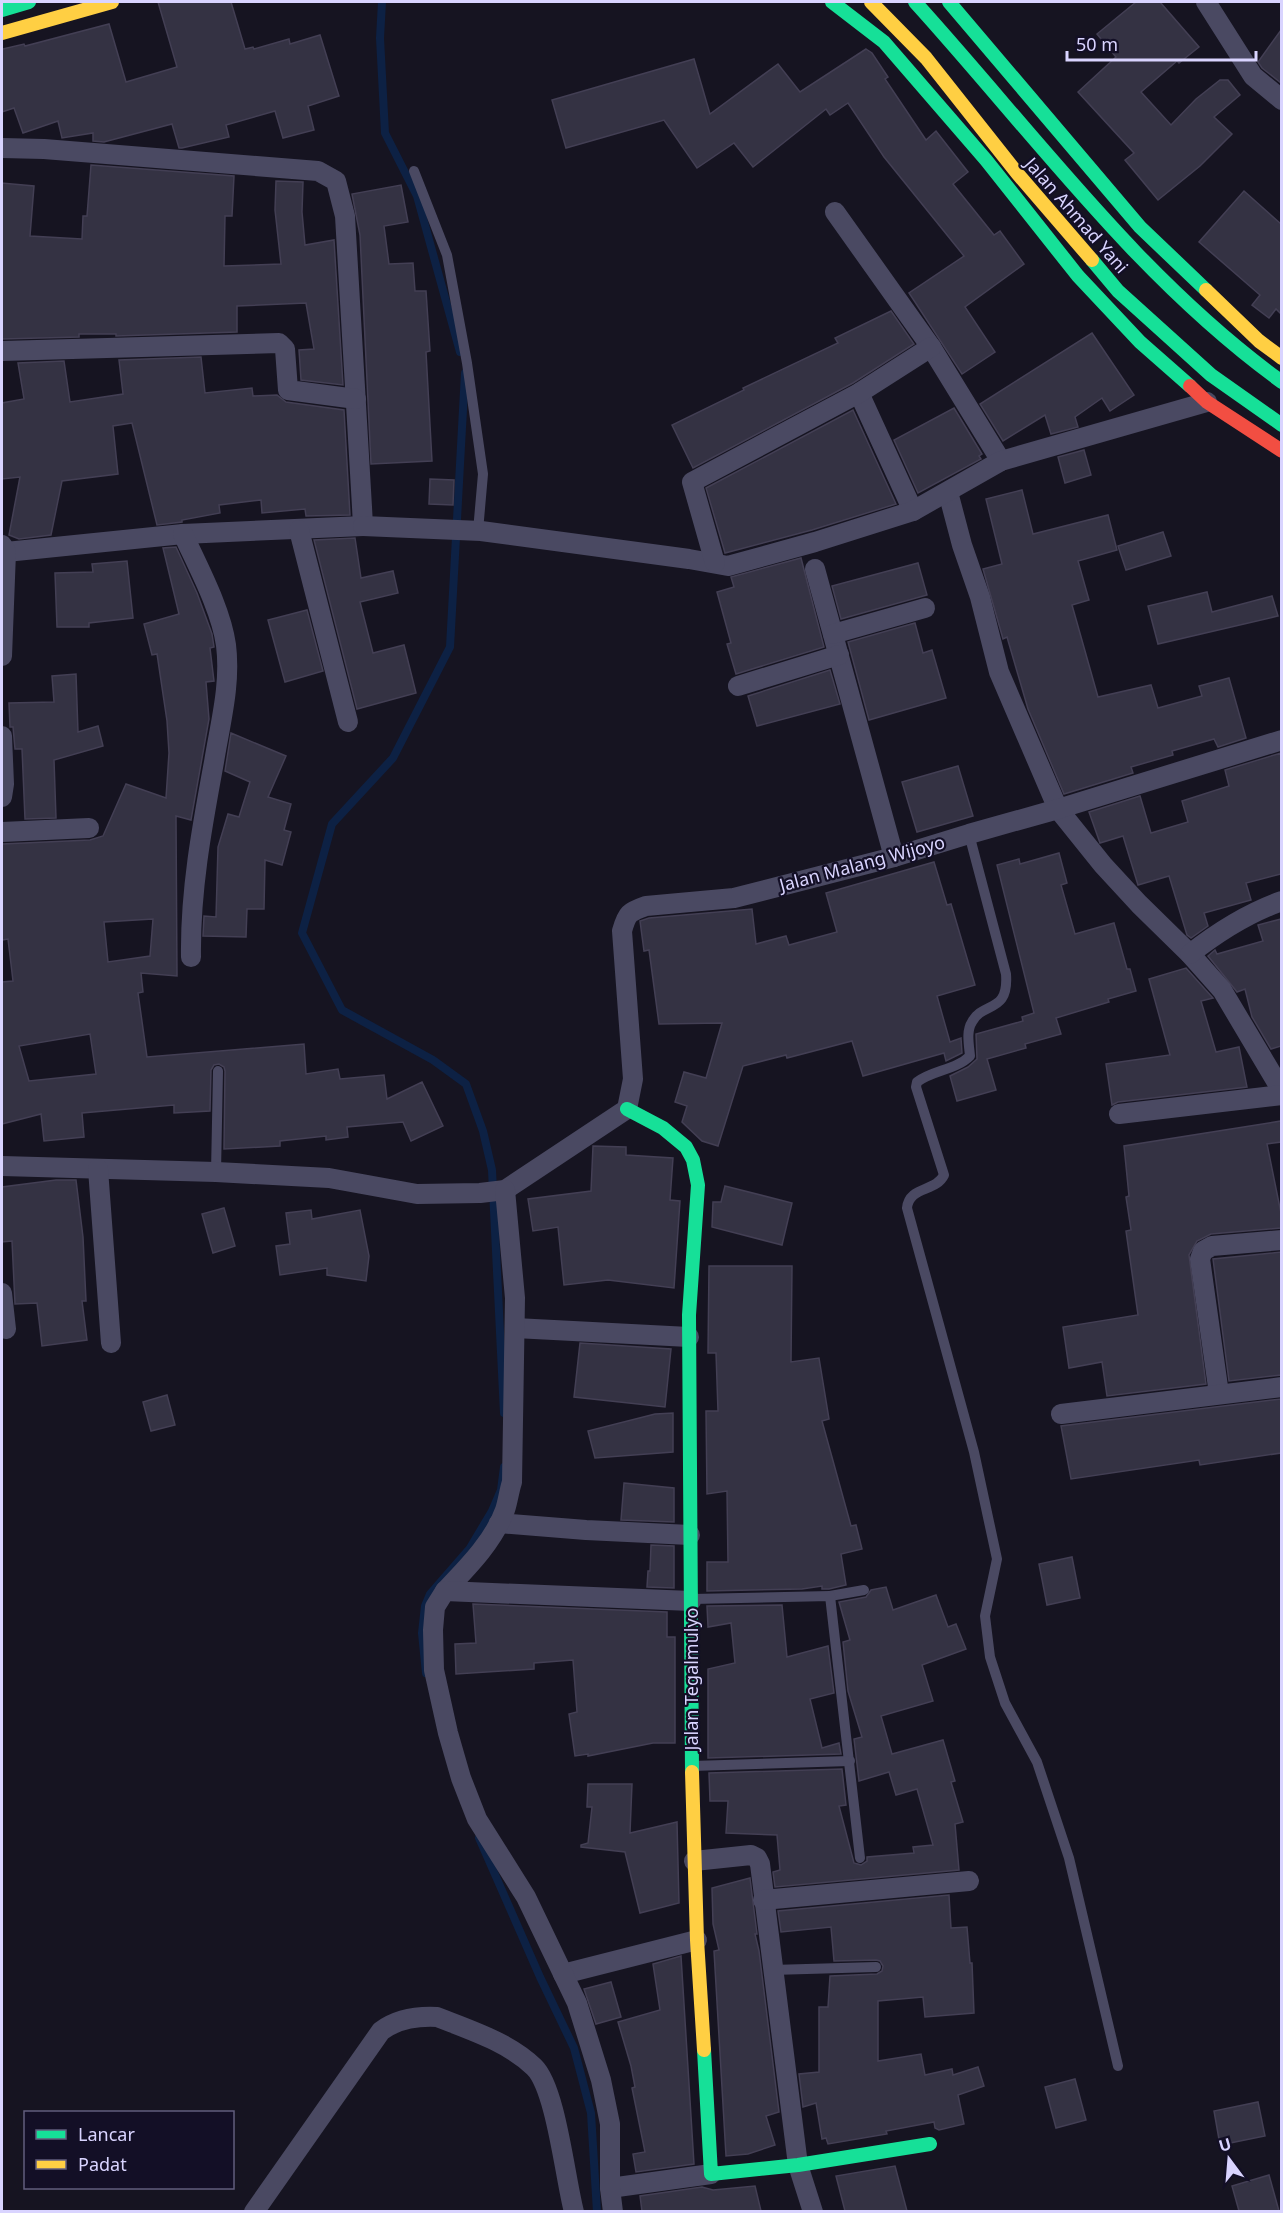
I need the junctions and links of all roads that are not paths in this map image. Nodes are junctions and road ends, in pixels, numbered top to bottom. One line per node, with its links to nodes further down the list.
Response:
1 (29, 2): 8 (main road)
2 (112, 2): 9 (main road)
3 (832, 2): 20 (main road)
4 (871, 2): 21 (main road, Jalan Ahmad Yani)
5 (915, 2): 17 (main road, Jalan Ahmad Yani)
6 (949, 2): 16 (main road)
7 (1206, 2): 10 (street)
8 (2, 10)
9 (2, 33)
10 (1281, 100)
11 (2, 148): 19 (street)
12 (414, 171): 28 (lane)
13 (835, 212): 14 (street)
14 (931, 347): 18 (street); 23 (street)
15 (2, 351): 19 (street)
16 (1281, 358)
17 (1281, 382)
18 (859, 393): 25 (street); 31 (street)
19 (356, 399): 26 (street)
20 (1207, 402): 22 (main road); 23 (street)
21 (1281, 425)
22 (1281, 451)
23 (1001, 461): 24 (street)
24 (948, 492): 25 (street); 42 (street)
25 (913, 511): 31 (street)
26 (363, 526): 27 (street); 28 (street)
27 (299, 530): 29 (street); 38 (street)
28 (468, 530): 31 (street)
29 (183, 534): 30 (street); 49 (street)
30 (4, 549): 36 (street)
31 (712, 563)
32 (815, 569): 34 (street)
33 (925, 608): 34 (street)
34 (833, 634): 35 (street)
35 (839, 655): 37 (street); 46 (street)
36 (2, 656)
37 (738, 686)
38 (348, 722)
39 (2, 736): 41 (street)
40 (1281, 740): 42 (street, Jalan Malang Wijoyo)
41 (2, 797)
42 (1058, 809): 45 (street, Jalan Malang Wijoyo); 48 (street)
43 (89, 828): 44 (street)
44 (2, 832)
45 (969, 834): 46 (street, Jalan Malang Wijoyo); 83 (lane)
46 (894, 857): 52 (street, Jalan Malang Wijoyo)
47 (1281, 901): 48 (street)
48 (1190, 954): 51 (street)
49 (191, 957)
50 (218, 1071): 56 (lane)
51 (1281, 1093): 53 (street)
52 (627, 1109): 57 (street); 62 (main road, Jalan Tegalmulyo)
53 (1119, 1114)
54 (2, 1166): 55 (street)
55 (98, 1169): 56 (street); 63 (street)
56 (216, 1172): 57 (street)
57 (494, 1191): 60 (street)
58 (1281, 1240): 65 (street)
59 (2, 1293): 61 (street)
60 (515, 1328): 62 (street); 67 (street)
61 (6, 1329)
62 (689, 1337): 68 (main road, Jalan Tegalmulyo)
63 (111, 1343)
64 (1281, 1387): 65 (street)
65 (1219, 1394): 66 (street)
66 (1061, 1414)
67 (499, 1523): 68 (street); 70 (street)
68 (690, 1535): 72 (main road, Jalan Tegalmulyo)
69 (864, 1590): 71 (lane)
70 (445, 1591): 72 (street); 82 (street)
71 (830, 1596): 72 (lane); 73 (lane)
72 (691, 1600): 74 (main road, Jalan Tegalmulyo)
73 (850, 1761): 74 (lane); 75 (lane)
74 (692, 1766): 76 (main road, Jalan Tegalmulyo)
75 (860, 1858)
76 (694, 1862): 78 (street); 79 (main road, Jalan Tegalmulyo)
77 (969, 1881): 78 (street)
78 (763, 1900): 81 (street)
79 (697, 1940): 82 (street); 86 (main road, Jalan Tegalmulyo)
80 (876, 1967): 81 (lane)
81 (772, 1970): 85 (street)
82 (563, 1974): 87 (street)
83 (1118, 2066)
84 (930, 2144): 85 (main road)
85 (798, 2165): 86 (main road); 91 (street)
86 (711, 2174): 87 (street)
87 (610, 2188): 90 (street)
88 (254, 2211): 89 (street)
89 (574, 2211)
90 (613, 2211)
91 (813, 2211)

